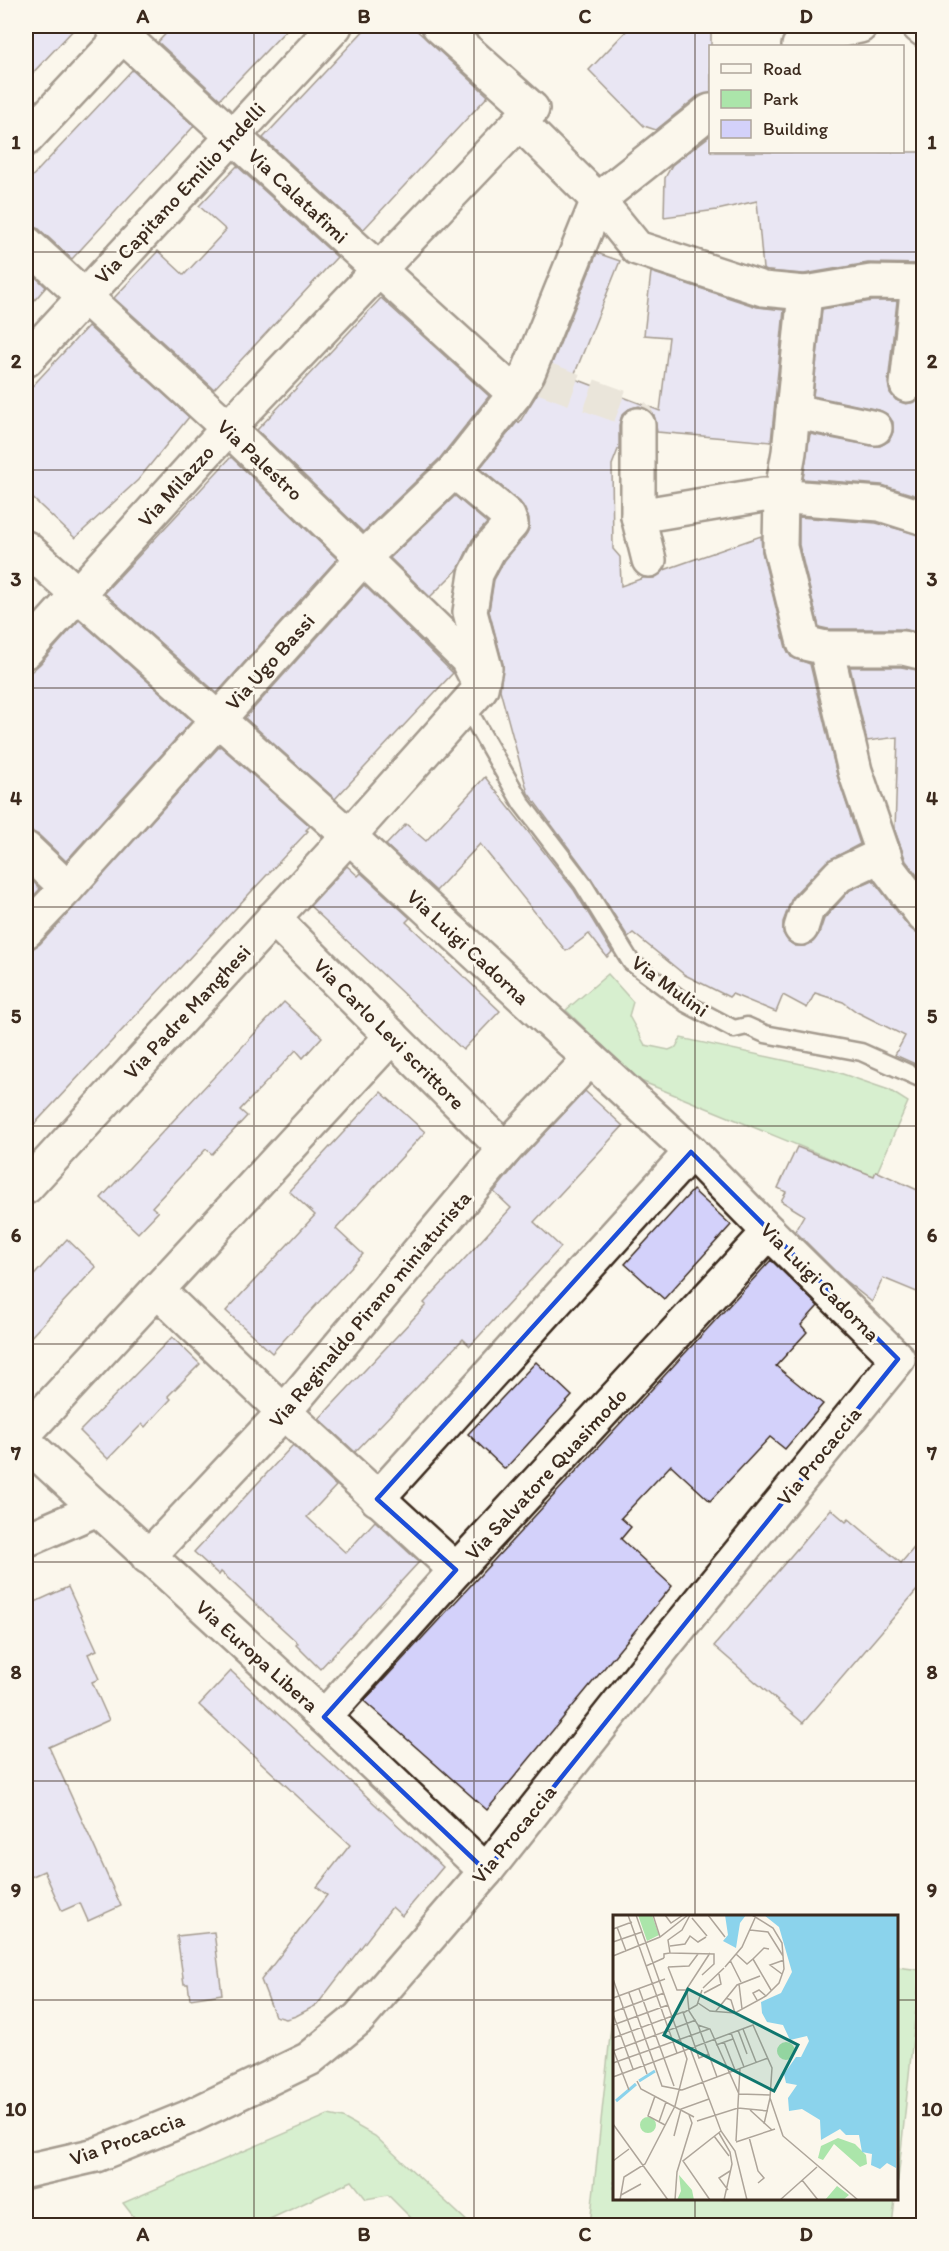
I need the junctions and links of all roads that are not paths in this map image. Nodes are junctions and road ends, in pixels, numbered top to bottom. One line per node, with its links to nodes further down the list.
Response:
1 (335, 26): 10 (street, Via Capitano Emilio Indelli)
2 (439, 26): 9 (street)
3 (860, 26): 7 (street)
4 (919, 26): 6 (street)
5 (122, 29): 10 (street, Via Calatafimi); 11 (street)
6 (924, 30)
7 (801, 45)
8 (709, 113): 12 (street)
9 (526, 116): 12 (street); 14 (street, Via Milazzo)
10 (232, 136): 14 (street, Via Calatafimi); 17 (street, Via Capitano Emilio Indelli)
11 (26, 140)
12 (598, 200): 16 (street); 19 (street, Via Ugo Bassi)
13 (26, 243): 17 (street, Via Palestro)
14 (377, 270): 19 (street, Via Calatafimi); 23 (street, Via Milazzo)
15 (921, 283): 16 (street); 20 (street)
16 (805, 293): 21 (street)
17 (85, 297): 18 (street, Via Capitano Emilio Indelli); 23 (street, Via Palestro)
18 (26, 360)
19 (529, 381): 25 (street, Via Ugo Bassi)
20 (907, 385)
21 (793, 411): 24 (street); 26 (street)
22 (639, 425): 27 (street)
23 (228, 428): 30 (street, Via Palestro); 32 (street, Via Milazzo)
24 (875, 428)
25 (454, 471): 30 (street, Via Ugo Bassi); 36 (street)
26 (781, 496): 27 (street); 28 (street); 33 (street)
27 (638, 516): 31 (street)
28 (924, 518)
29 (26, 548): 32 (street, Via Luigi Cadorna)
30 (363, 558): 36 (street, Via Palestro); 37 (street, Via Ugo Bassi)
31 (649, 560)
32 (77, 596): 34 (street, Via Milazzo); 37 (street, Via Luigi Cadorna)
33 (826, 648): 35 (street); 40 (street)
34 (26, 651)
35 (924, 653)
36 (474, 697): 38 (street); 48 (lane, Via Mulini)
37 (218, 720): 38 (street, Via Luigi Cadorna); 41 (street, Via Ugo Bassi)
38 (349, 836): 43 (street, Via Padre Manghesi); 47 (street, Via Luigi Cadorna)
39 (26, 849): 41 (street)
40 (884, 854): 42 (street); 44 (street)
41 (67, 888): 45 (street, Via Ugo Bassi)
42 (924, 916)
43 (273, 918): 46 (street, Via Carlo Levi scrittore); 51 (street, Via Padre Manghesi)
44 (801, 928)
45 (26, 931)
46 (392, 1036): 49 (street, Via Carlo Levi scrittore); 53 (street)
47 (590, 1059): 49 (street, Via Reginaldo Pirano miniaturista); 50 (street, Via Luigi Cadorna)
48 (924, 1080)
49 (505, 1149): 55 (street, Via Reginaldo Pirano miniaturista)
50 (691, 1152): 52 (street, Via Luigi Cadorna); 58 (street)
51 (26, 1187)
52 (769, 1232): 54 (street, Via Luigi Cadorna); 62 (street, Via Salvatore Quasimodo)
53 (157, 1290): 55 (street); 56 (street)
54 (898, 1359): 64 (street, Via Procaccia)
55 (284, 1412): 58 (street); 61 (street, Via Reginaldo Pirano miniaturista)
56 (26, 1432)
57 (26, 1443): 59 (street, Via Europa Libera)
58 (377, 1499): 62 (street)
59 (96, 1509): 60 (street); 61 (street, Via Europa Libera)
60 (26, 1540)
61 (148, 1557): 63 (street, Via Europa Libera)
62 (456, 1570): 63 (street, Via Salvatore Quasimodo)
63 (324, 1717): 64 (street, Via Europa Libera)
64 (486, 1871): 65 (street, Via Procaccia)
65 (26, 2170)

